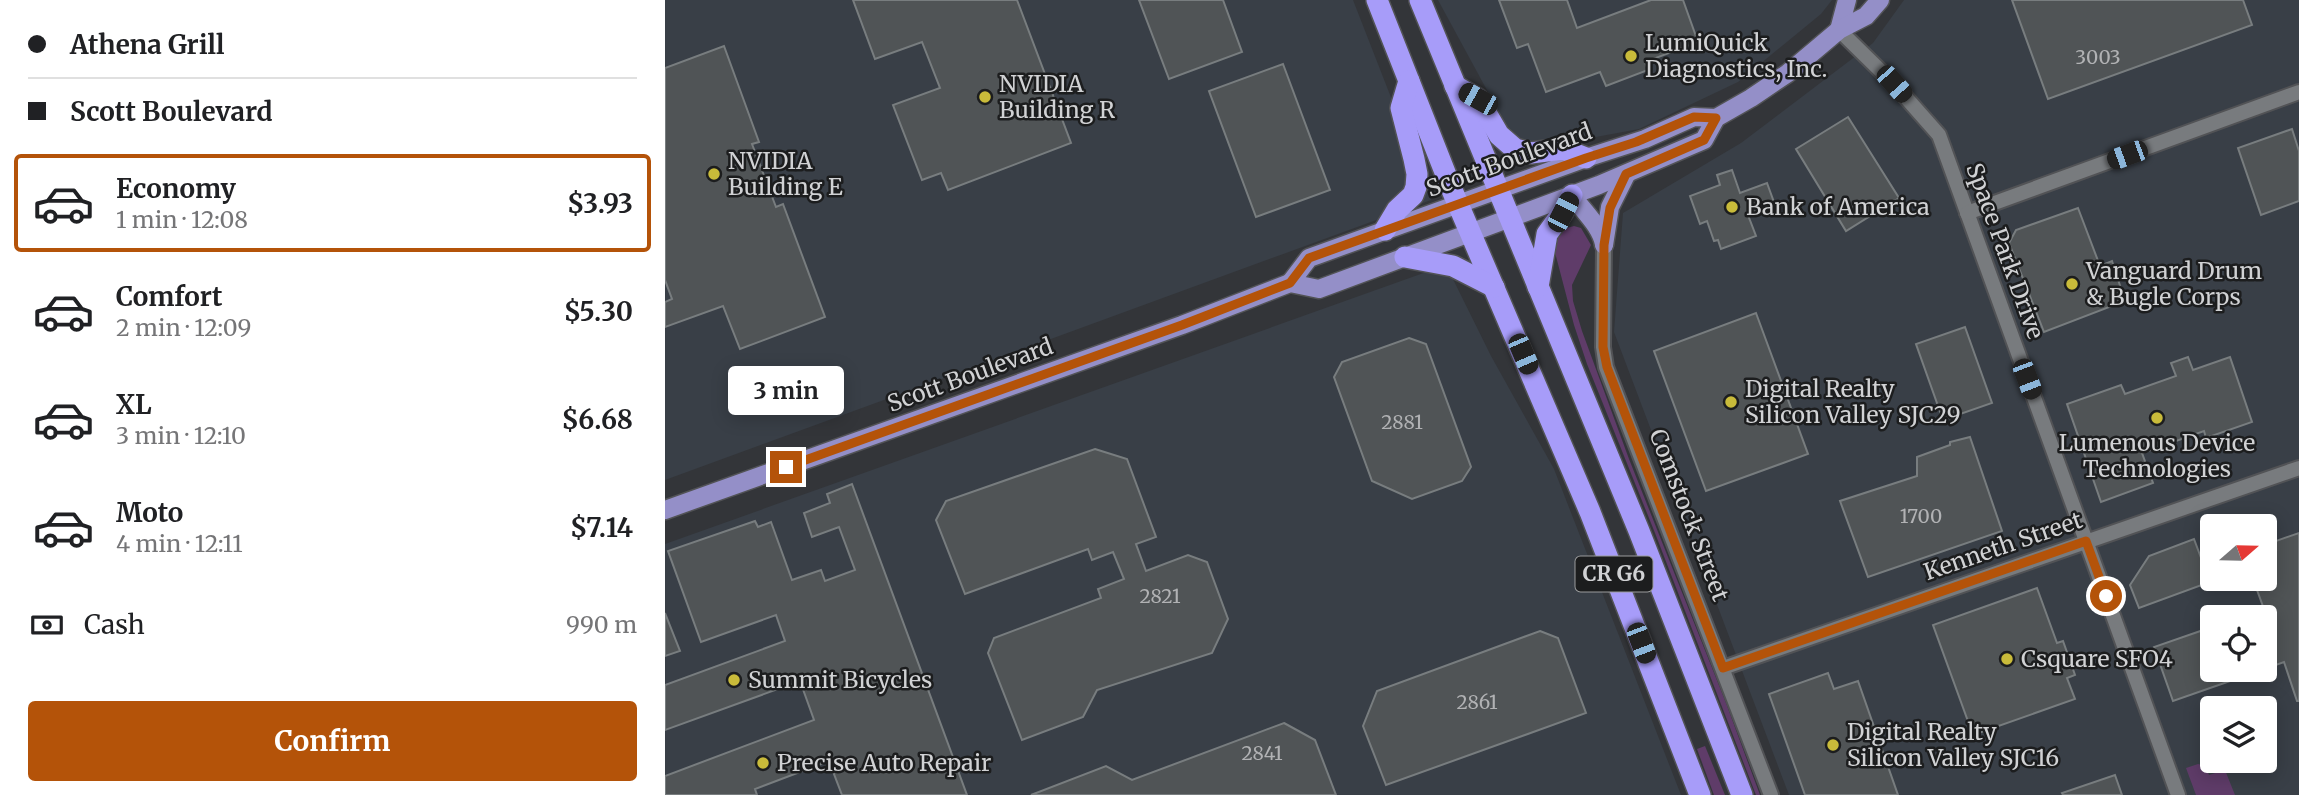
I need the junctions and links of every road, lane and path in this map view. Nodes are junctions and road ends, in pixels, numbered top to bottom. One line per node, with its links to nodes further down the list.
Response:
1 (1377, 0): 6 (highway, CR G6)
2 (1420, 0): 7 (highway, CR G6)
3 (1847, 0): 5 (main road)
4 (1880, 0): 5 (main road, Scott Boulevard)
5 (1839, 30): 9 (main road, Scott Boulevard); 15 (street, Space Park Drive)
6 (1409, 81): 14 (highway, CR G6); 17 (highway)
7 (1455, 86): 10 (highway); 12 (highway, CR G6)
8 (2299, 92): 15 (street)
9 (1716, 118): 10 (main road, Scott Boulevard); 11 (main road, Scott Boulevard)
10 (1586, 158): 12 (main road, Scott Boulevard)
11 (1626, 174): 13 (main road, Scott Boulevard); 19 (main road)
12 (1497, 190): 14 (main road, Scott Boulevard); 16 (highway, CR G6)
13 (1572, 195): 16 (main road, Scott Boulevard); 19 (main road); 23 (highway)
14 (1458, 204): 17 (main road, Scott Boulevard); 18 (highway, CR G6)
15 (1967, 213): 26 (street, Space Park Drive)
16 (1509, 219): 18 (main road, Scott Boulevard); 23 (highway, CR G6)
17 (1385, 230): 21 (main road, Scott Boulevard)
18 (1471, 233): 20 (main road, Scott Boulevard); 22 (highway, CR G6)
19 (1604, 245): 27 (street, Comstock Street)
20 (1405, 257): 21 (main road, Scott Boulevard); 22 (highway)
21 (1290, 283): 25 (main road, Scott Boulevard)
22 (1494, 287): 28 (highway, CR G6)
23 (1538, 287): 29 (highway, CR G6)
24 (2299, 468): 26 (street, Kenneth Street)
25 (665, 510)
26 (2086, 541): 27 (street, Kenneth Street); 31 (street, Space Park Drive)
27 (1723, 668): 30 (street, Comstock Street)
28 (1700, 795)
29 (1742, 795)
30 (1771, 795)
31 (2178, 795)

